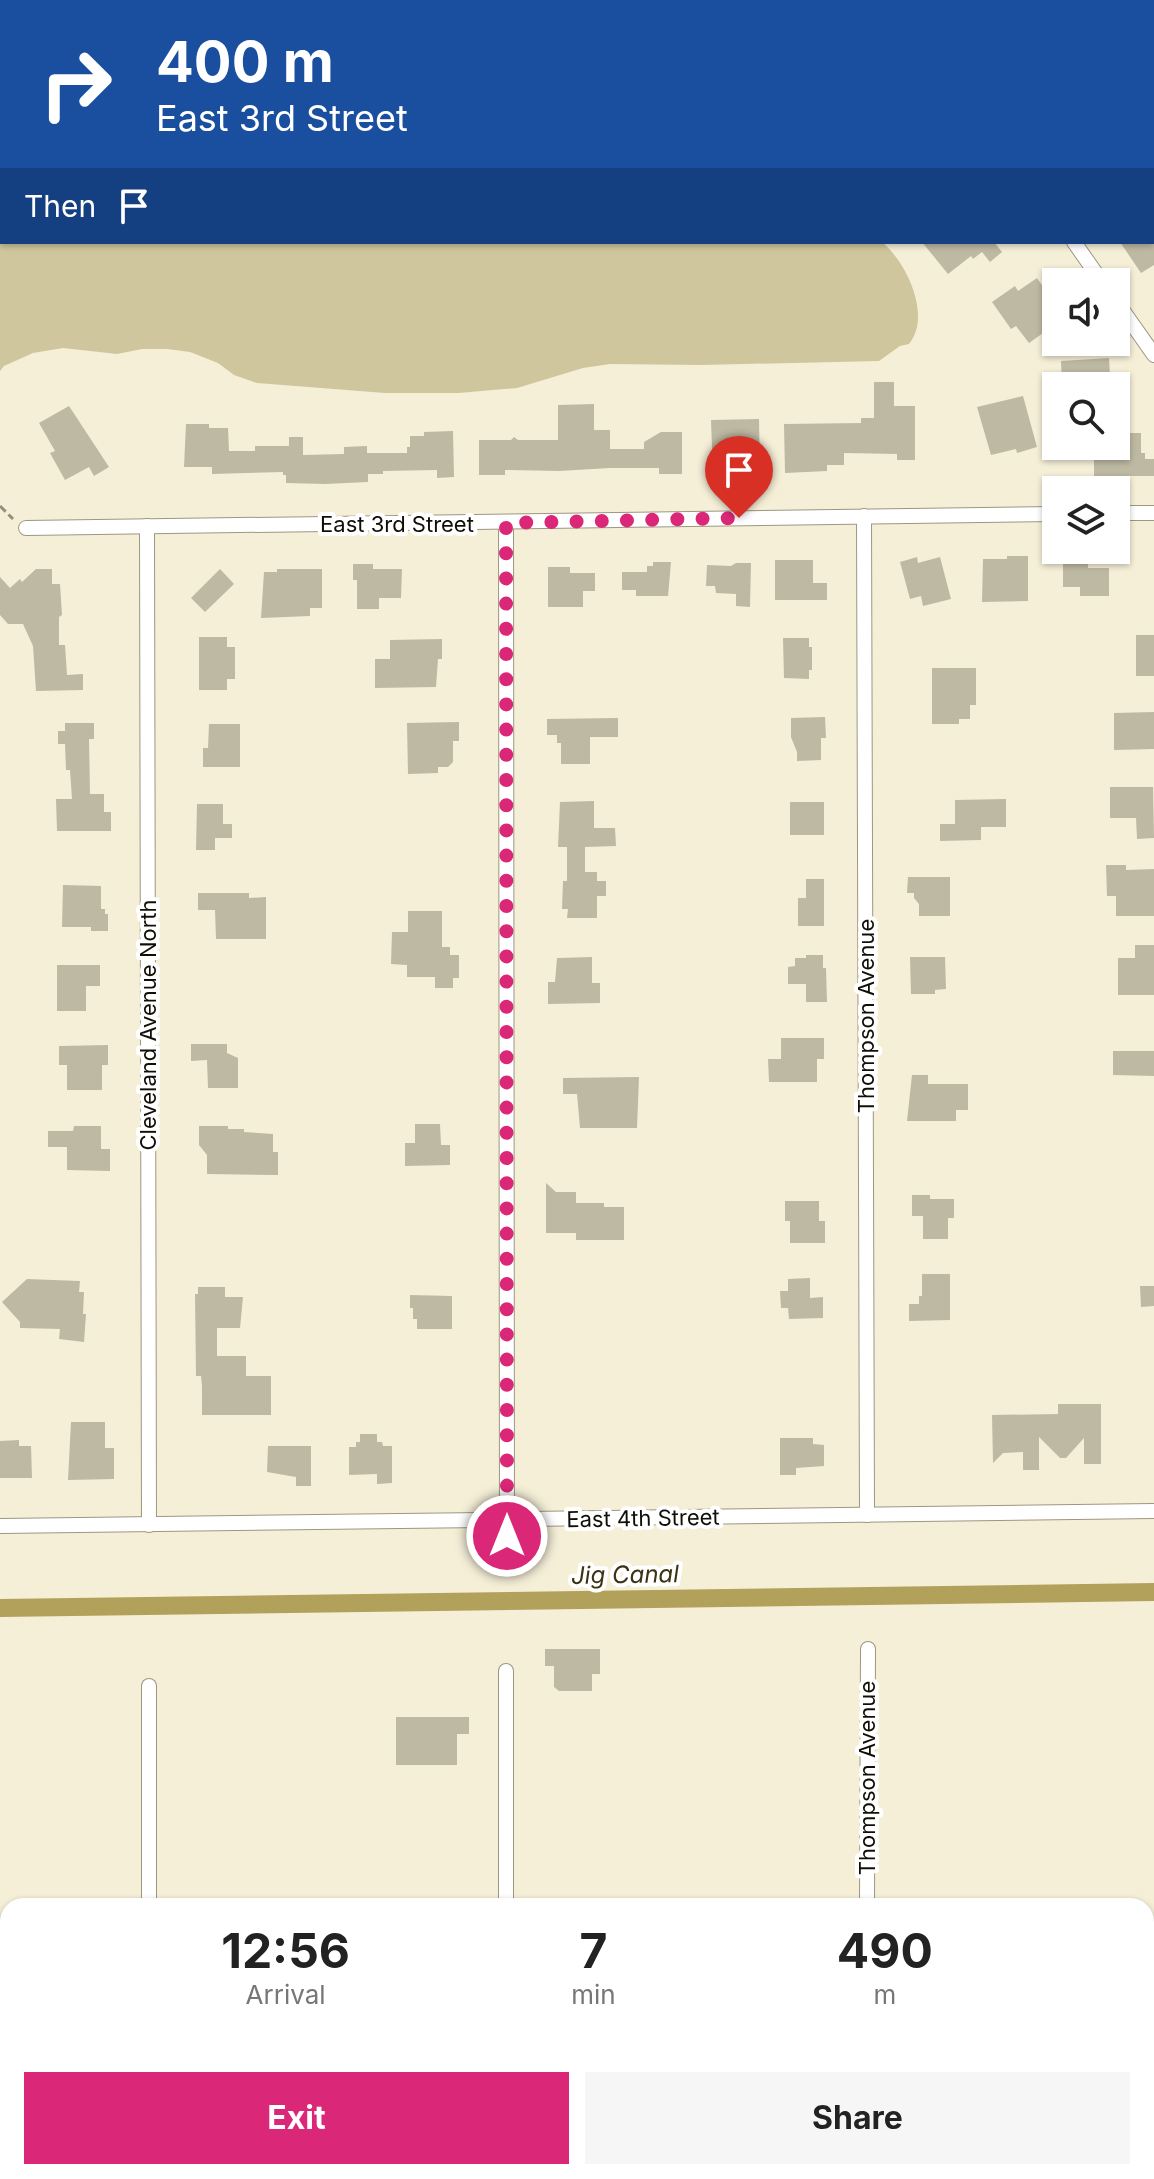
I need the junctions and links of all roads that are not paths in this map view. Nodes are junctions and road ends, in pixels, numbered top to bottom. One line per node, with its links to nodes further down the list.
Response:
1 (1075, 244): 2 (street)
2 (1092, 268)
3 (1130, 321): 4 (street)
4 (1154, 355)
5 (1130, 513): 6 (street)
6 (1154, 513)
7 (1042, 514): 8 (street, East 3rd Street)
8 (864, 516): 9 (street, East 3rd Street); 13 (street, Thompson Avenue)
9 (506, 523): 10 (street, East 3rd Street); 16 (street)
10 (147, 526): 11 (street, East 3rd Street); 14 (street, Cleveland Avenue North)
11 (26, 528)
12 (1154, 1511): 13 (street, East 4th Street)
13 (867, 1515): 16 (street, East 4th Street)
14 (149, 1525): 15 (street); 16 (street)
15 (0, 1526)
16 (507, 1536)
17 (868, 1649): 22 (street, Thompson Avenue)
18 (506, 1671): 21 (street)
19 (149, 1686): 20 (street)
20 (149, 1898)
21 (506, 1898)
22 (867, 1898)

